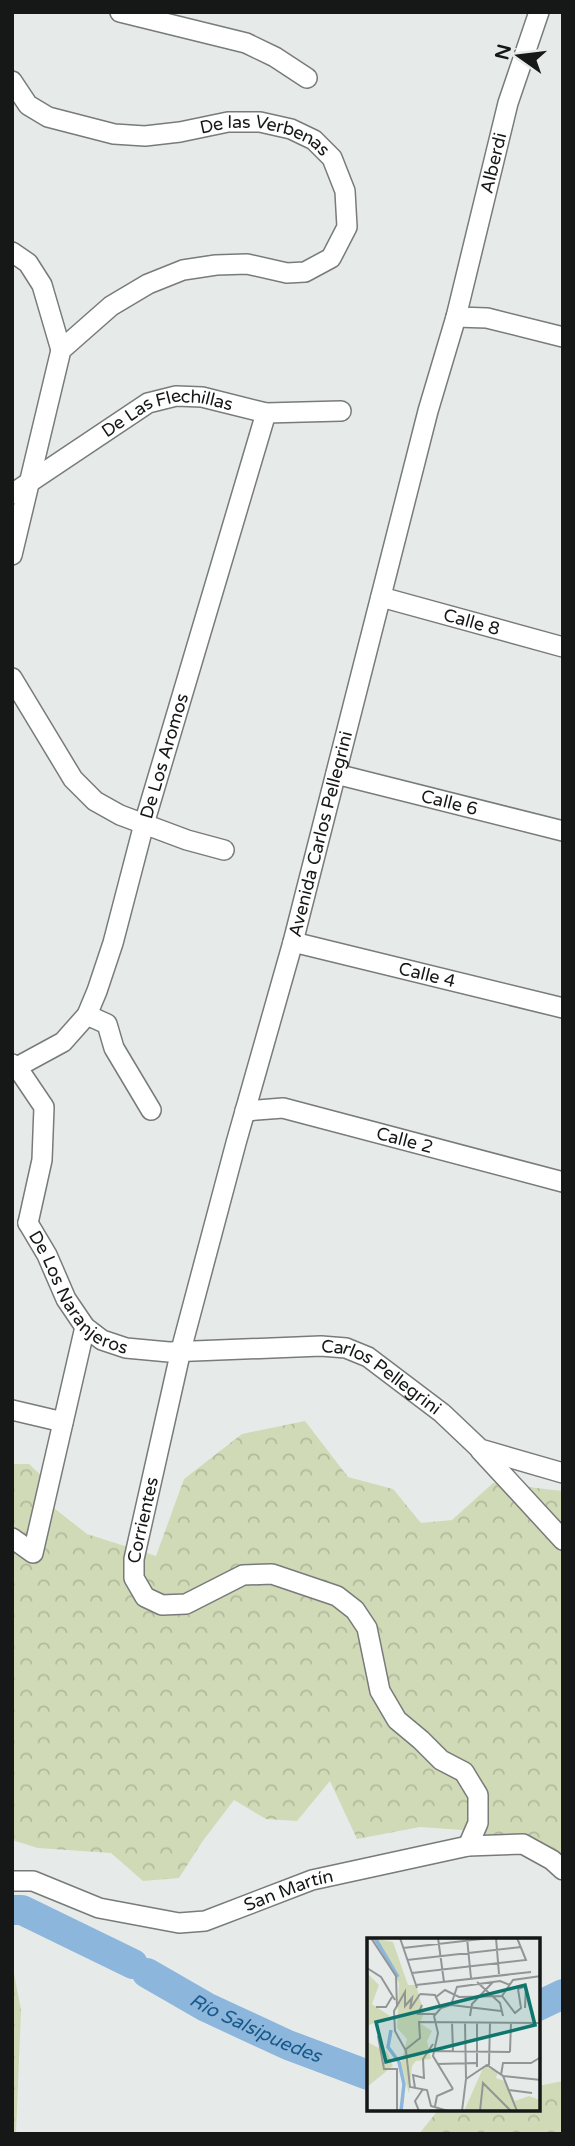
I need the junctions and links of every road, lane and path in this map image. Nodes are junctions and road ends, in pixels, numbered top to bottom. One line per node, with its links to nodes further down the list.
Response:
1 (120, 12): 3 (street)
2 (539, 12): 6 (street, Alberdi)
3 (307, 78)
4 (12, 81): 8 (street, De las Verbenas)
5 (12, 253): 8 (street)
6 (456, 317): 7 (street); 14 (street, Avenida Carlos Pellegrini)
7 (563, 337)
8 (61, 350): 11 (street)
9 (341, 411): 10 (street, De Las Flechillas)
10 (266, 413): 11 (street, De Las Flechillas); 18 (street, De Los Aromos)
11 (29, 483): 12 (street, De Las Flechillas); 13 (street)
12 (12, 494)
13 (12, 555)
14 (380, 597): 15 (street, Calle 8); 17 (street, Avenida Carlos Pellegrini)
15 (563, 647)
16 (12, 678): 18 (street)
17 (336, 774): 19 (street, Calle 6); 21 (street, Avenida Carlos Pellegrini)
18 (144, 824): 20 (street); 23 (street, De Los Aromos)
19 (563, 831)
20 (224, 850)
21 (293, 942): 22 (street, Calle 4); 26 (street, Avenida Carlos Pellegrini)
22 (563, 1008)
23 (87, 1015): 24 (street, De Los Aromos); 25 (street)
24 (15, 1065): 28 (street)
25 (151, 1110)
26 (246, 1111): 27 (street, Calle 2); 30 (street, Avenida Carlos Pellegrini)
27 (563, 1182)
28 (20, 1221): 29 (street, De Los Naranjeros)
29 (85, 1328): 30 (street, De Los Naranjeros); 32 (street)
30 (181, 1350): 33 (street, Carlos Pellegrini); 37 (street, Corrientes)
31 (12, 1409): 32 (street)
32 (64, 1422): 35 (street)
33 (480, 1449): 34 (street, Carlos Pellegrini); 36 (street)
34 (563, 1473)
35 (12, 1538)
36 (563, 1540)
37 (468, 1846): 38 (street, San Martín); 39 (street, San Martín)
38 (563, 1870)
39 (12, 1881)

